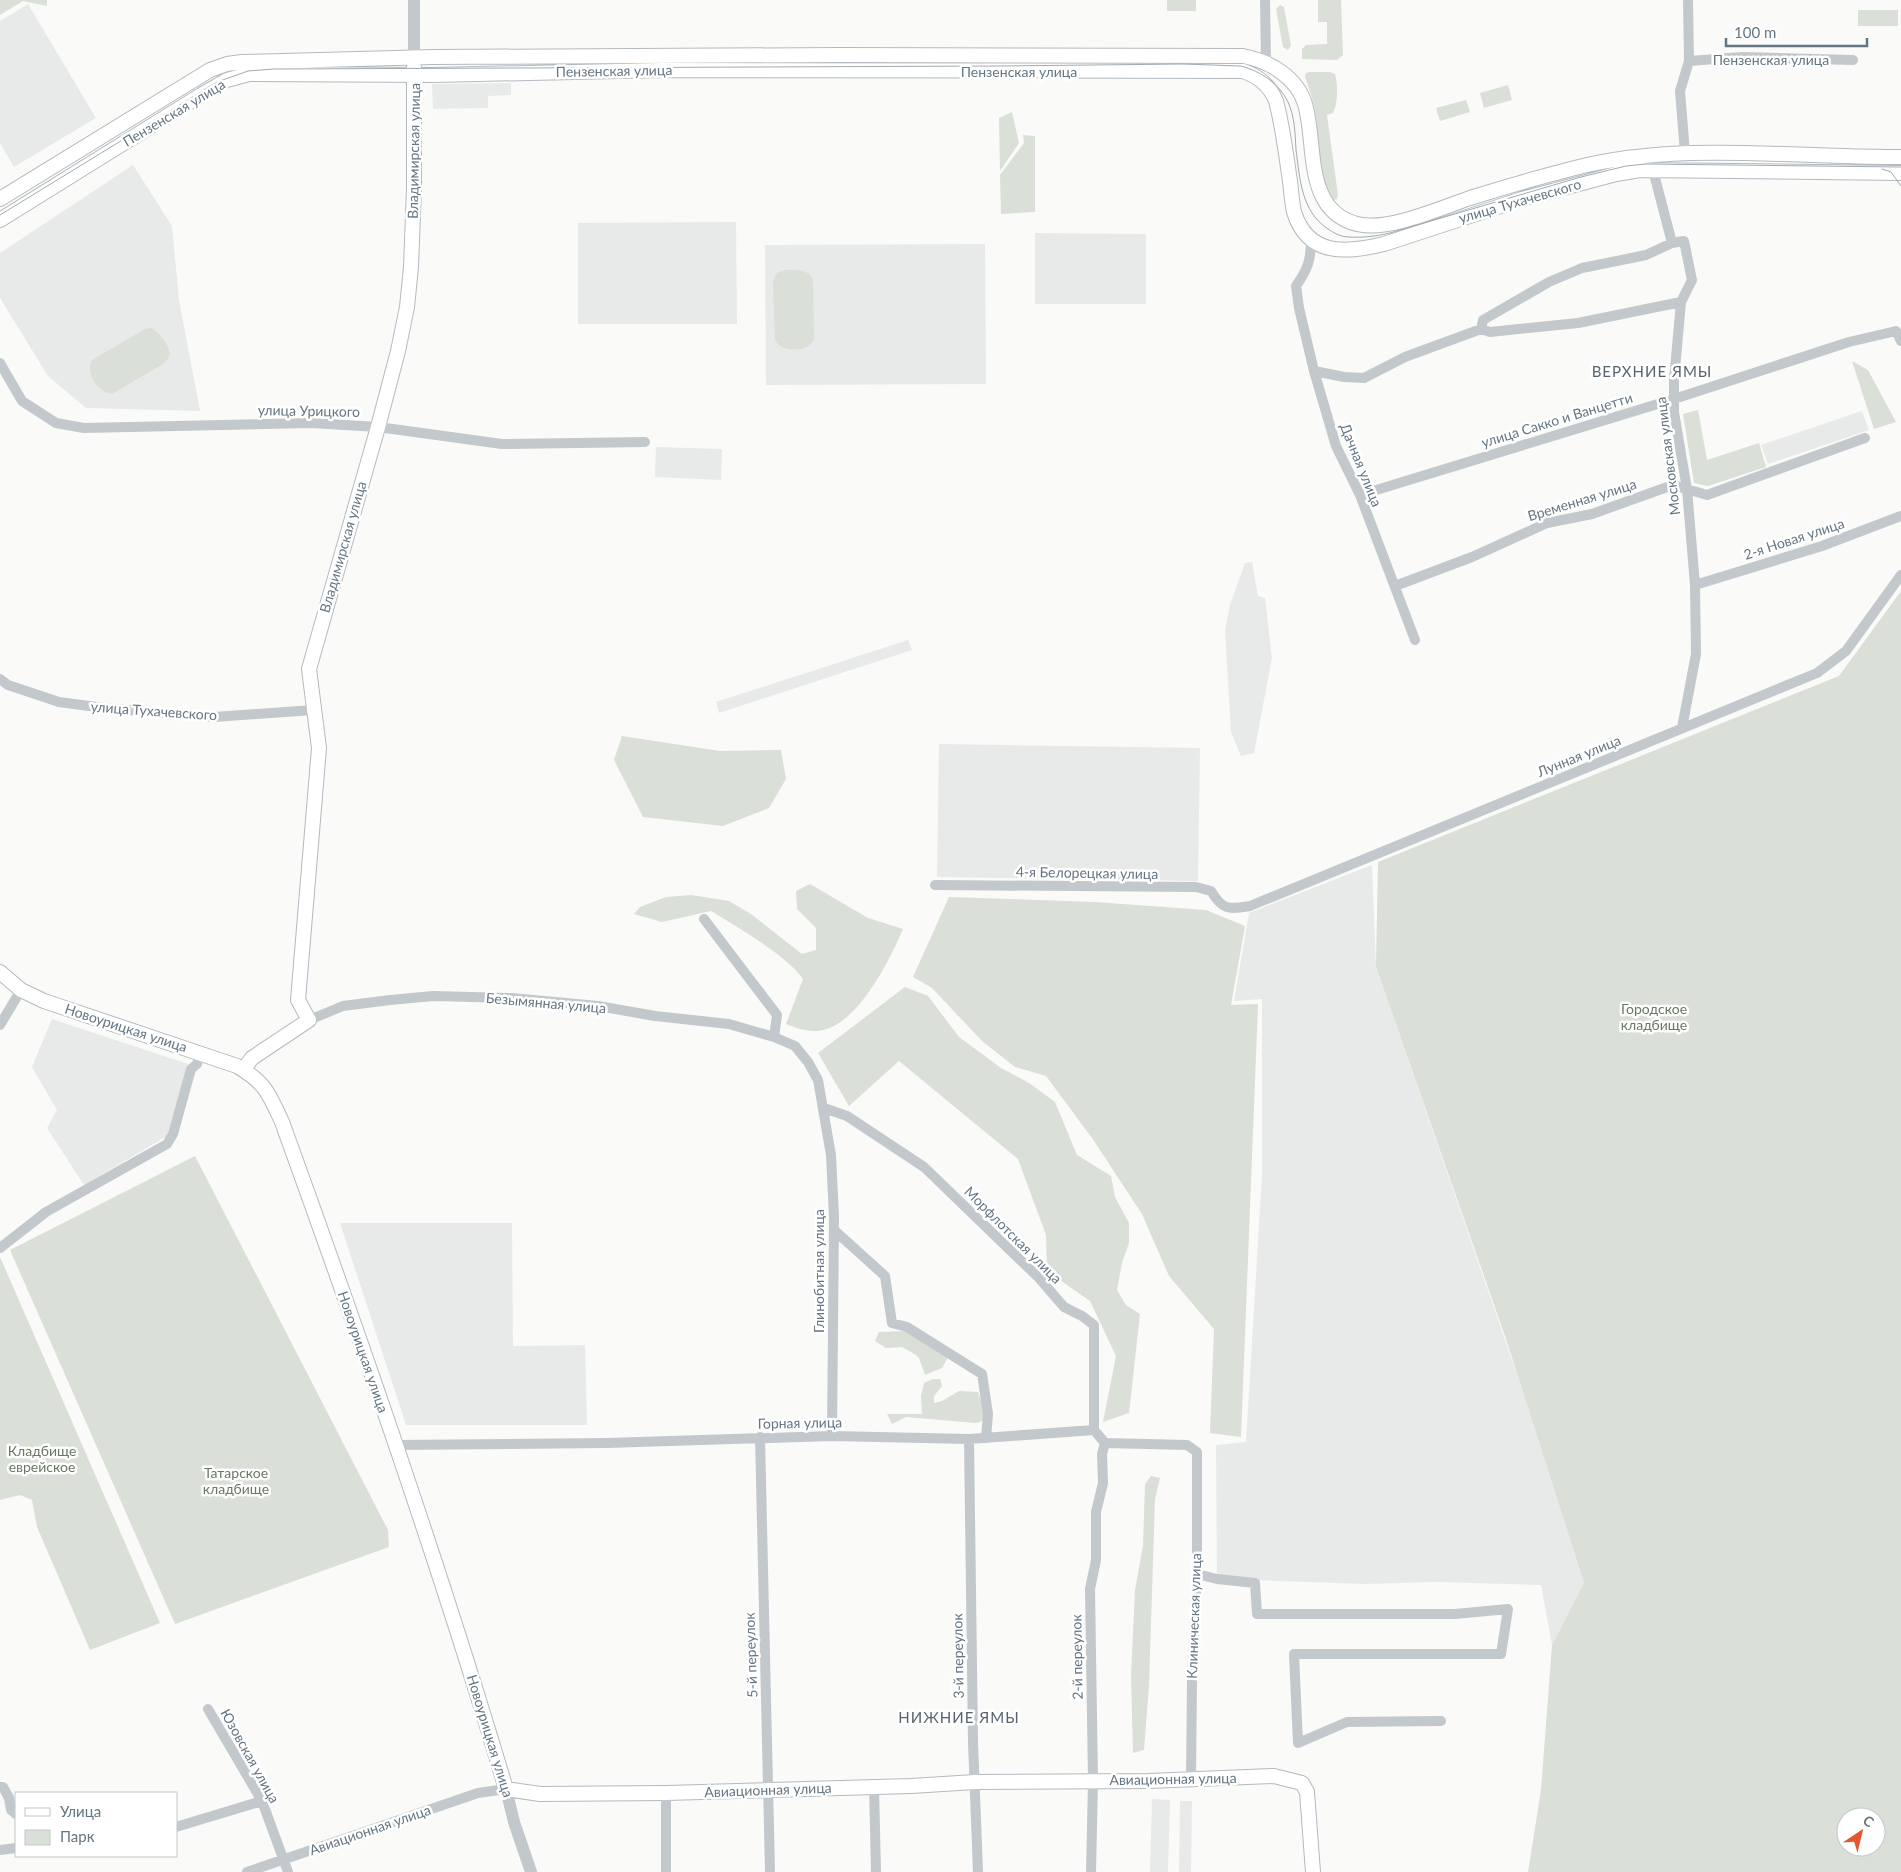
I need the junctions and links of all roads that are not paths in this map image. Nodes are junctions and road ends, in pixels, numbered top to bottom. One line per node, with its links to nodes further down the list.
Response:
1 (414, 0): 4 (street)
2 (1265, 0): 7 (street)
3 (1688, 0): 6 (street)
4 (414, 57): 7 (main road, Пензенская улица); 8 (main road, Владимирская улица); 14 (main road, Пензенская улица)
5 (1854, 60): 6 (street, Пензенская улица)
6 (1689, 61): 10 (street)
7 (1269, 64): 9 (main road); 10 (main road, улица Тухачевского)
8 (414, 74): 9 (main road, Пензенская улица); 15 (main road, Пензенская улица); 24 (main road, Владимирская улица)
9 (1264, 83): 16 (main road, улица Тухачевского)
10 (1684, 153): 11 (main road, улица Тухачевского)
11 (1901, 157)
12 (1653, 170): 13 (main road, улица Тухачевского); 16 (main road, улица Тухачевского); 17 (street)
13 (1901, 173)
14 (0, 199)
15 (0, 220)
16 (1311, 239): 22 (street, Дачная улица)
17 (1672, 243): 18 (street, Московская улица); 19 (street)
18 (1681, 302): 19 (street); 23 (street, Московская улица)
19 (1481, 328): 22 (street)
20 (1901, 341): 23 (street, улица Сакко и Ванцетти)
21 (0, 363): 24 (street, улица Урицкого)
22 (1314, 370): 28 (street, Дачная улица)
23 (1674, 399): 27 (street, Московская улица); 28 (street, улица Сакко и Ванцетти)
24 (378, 426): 26 (street, улица Урицкого); 35 (main road, Владимирская улица)
25 (1865, 438): 27 (street, Временная улица)
26 (645, 442)
27 (1687, 489): 31 (street, Московская улица); 32 (street, Временная улица)
28 (1360, 495): 32 (street, Дачная улица)
29 (1901, 516): 31 (street, 2-я Новая улица)
30 (1901, 575): 36 (street, Лунная улица)
31 (1695, 585): 36 (street, Московская улица)
32 (1395, 586): 33 (street, Дачная улица)
33 (1415, 640)
34 (0, 679): 35 (street, улица Тухачевского)
35 (313, 710): 42 (main road, Владимирская улица)
36 (1682, 728): 38 (street, Лунная улица)
37 (935, 885): 38 (street, 4-я Белорецкая улица)
38 (1230, 909)
39 (704, 919): 44 (street)
40 (0, 972): 41 (main road, Новоурицкая улица)
41 (21, 990): 43 (street); 45 (main road, Новоурицкая улица)
42 (309, 1020): 44 (street, Безымянная улица); 46 (main road, Безымянная улица)
43 (0, 1025)
44 (774, 1037): 47 (street, Безымянная улица)
45 (200, 1053): 46 (main road, Новоурицкая улица); 49 (street)
46 (243, 1070): 56 (main road, Новоурицкая улица)
47 (824, 1108): 48 (street, Глинобитная улица); 50 (street, Морфлотская улица)
48 (834, 1230): 51 (street, Глинобитная улица); 53 (street)
49 (0, 1248)
50 (1094, 1430): 53 (street, Горная улица); 55 (street)
51 (832, 1436): 52 (street, Горная улица); 54 (street, Горная улица)
52 (760, 1438): 56 (street, Горная улица); 66 (street, 5-й переулок)
53 (986, 1438): 54 (street, Горная улица)
54 (969, 1439): 62 (street, 3-й переулок)
55 (1105, 1443): 57 (street, Клиническая улица); 61 (street, 2-й переулок)
56 (395, 1445): 65 (main road, Новоурицкая улица)
57 (1197, 1574): 59 (street); 60 (street, Клиническая улица)
58 (208, 1709): 68 (street, Юзовская улица)
59 (1441, 1721)
60 (1191, 1780): 61 (main road, Авиационная улица); 82 (main road, Авиационная улица)
61 (1093, 1781): 62 (main road, Авиационная улица); 81 (street, 2-й переулок)
62 (975, 1782): 64 (main road, Авиационная улица); 80 (street, 3-й переулок)
63 (0, 1787): 69 (street)
64 (874, 1787): 66 (main road, Авиационная улица); 79 (street)
65 (506, 1789): 67 (main road, Авиационная улица); 73 (street, Авиационная улица); 76 (street, Новоурицкая улица)
66 (769, 1790): 67 (main road, Авиационная улица); 78 (street, 5-й переулок)
67 (666, 1793): 77 (street)
68 (262, 1801): 70 (street); 73 (street, Юзовская улица)
69 (15, 1813)
70 (178, 1826)
71 (15, 1848): 72 (street)
72 (0, 1850)
73 (284, 1859): 74 (street, Авиационная улица); 75 (street, Юзовская улица)
74 (247, 1872)
75 (288, 1872)
76 (531, 1872)
77 (666, 1872)
78 (770, 1872)
79 (876, 1872)
80 (978, 1872)
81 (1091, 1872)
82 (1313, 1872)

